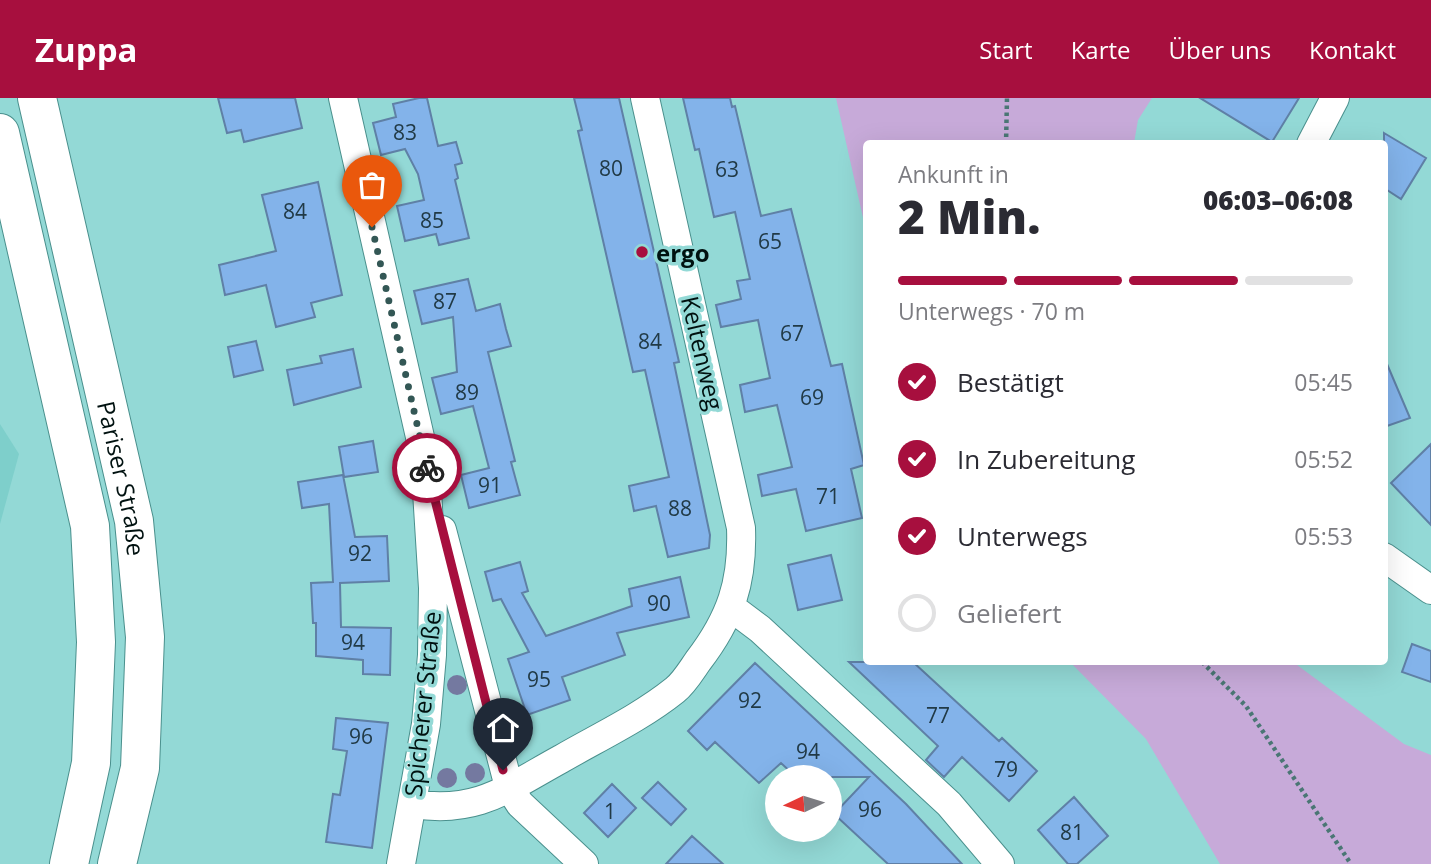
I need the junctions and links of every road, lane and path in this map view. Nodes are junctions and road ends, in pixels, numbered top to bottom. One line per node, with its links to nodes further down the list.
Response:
1 (37, 98): 17 (main road, Pariser Straße)
2 (343, 98): 9 (street, Spicherer Straße)
3 (645, 98): 12 (street, Keltenweg)
4 (1007, 98): 7 (path)
5 (1335, 98): 8 (street)
6 (0, 133): 16 (main road, Pariser Straße)
7 (1006, 140)
8 (1313, 140)
9 (425, 459): 14 (street, Spicherer Straße); 15 (street, Spicherer Straße)
10 (1388, 560): 11 (street)
11 (1431, 590)
12 (732, 608): 14 (street, Keltenweg); 20 (street)
13 (1205, 665): 21 (path)
14 (509, 788): 15 (street, Keltenweg); 19 (street)
15 (413, 804): 18 (street, Spicherer Straße)
16 (69, 864)
17 (117, 864)
18 (401, 864)
19 (584, 864)
20 (1000, 864)
21 (1351, 864)

